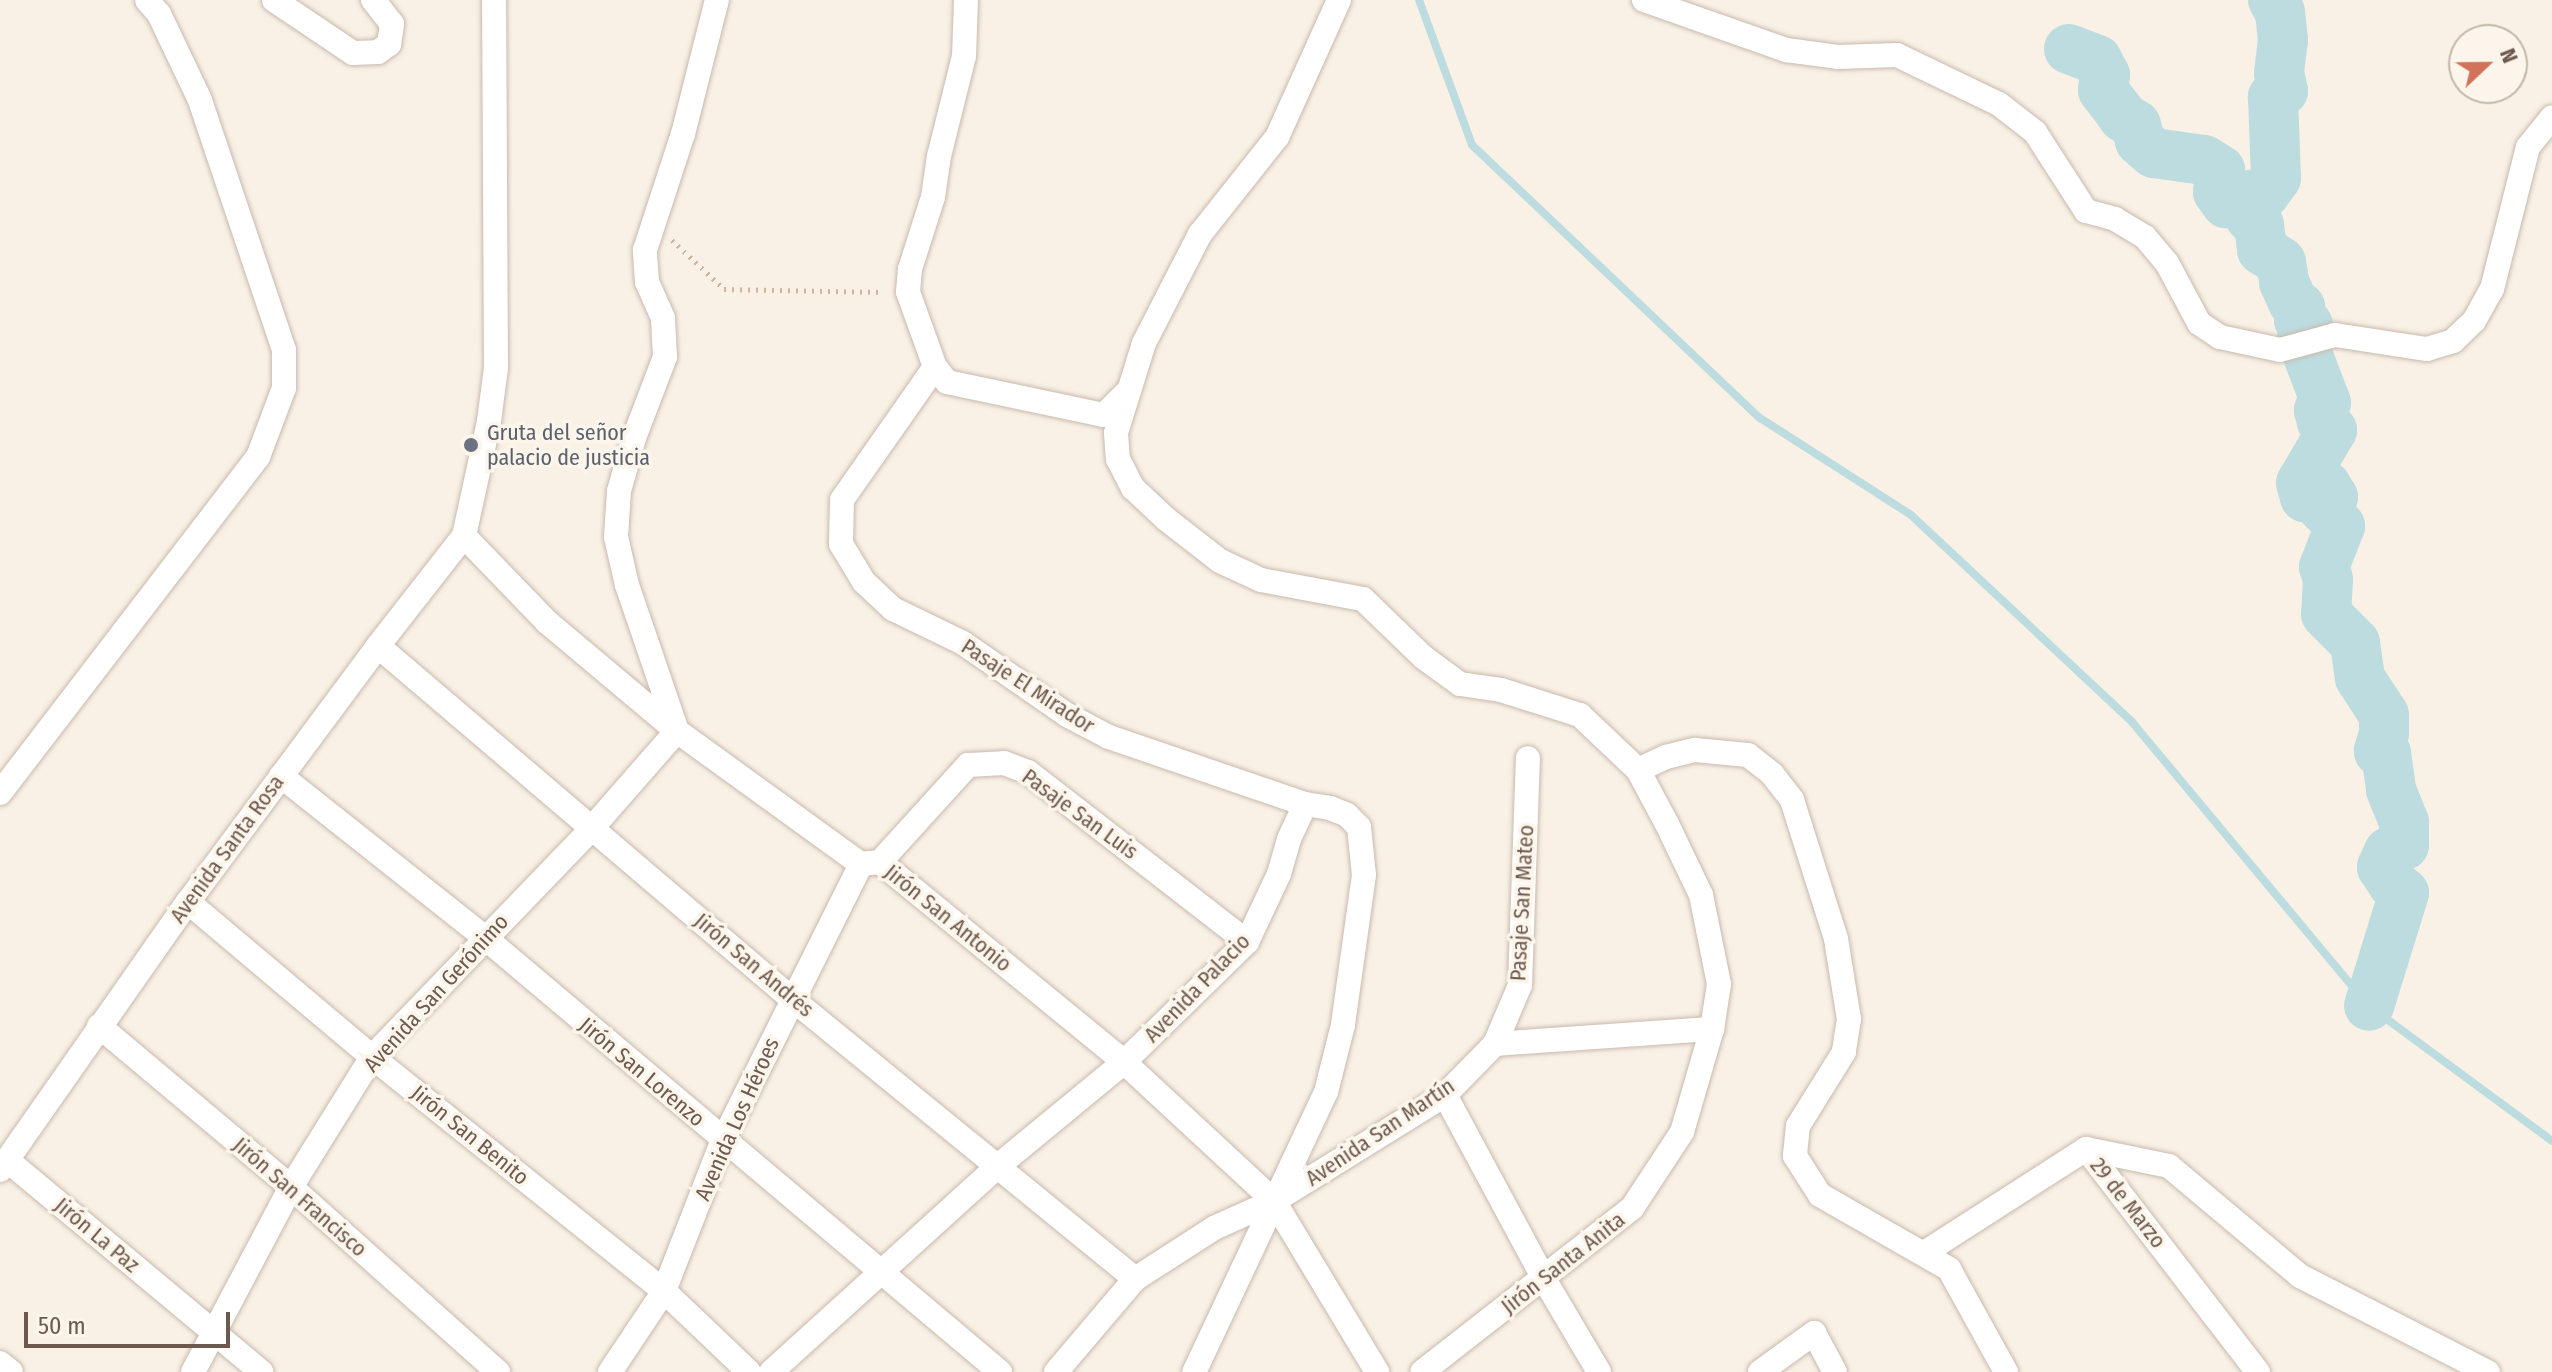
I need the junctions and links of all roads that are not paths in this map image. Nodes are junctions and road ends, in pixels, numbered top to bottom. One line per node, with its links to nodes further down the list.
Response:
1 (147, 0): 18 (street)
2 (274, 0): 3 (street)
3 (373, 0)
4 (494, 0): 12 (street)
5 (717, 0): 14 (street)
6 (966, 0): 10 (street)
7 (1339, 0): 11 (street, Jirón Santa Anita)
8 (1644, 0): 9 (street)
9 (2552, 117)
10 (935, 367): 11 (street); 19 (street, Pasaje El Mirador)
11 (1129, 390): 16 (street, Jirón Santa Anita)
12 (464, 536): 13 (street, Avenida Santa Rosa); 14 (street, Jirón San Antonio)
13 (378, 646): 17 (street, Avenida Santa Rosa); 20 (street, Jirón San Andrés)
14 (677, 731): 20 (street, Avenida San Gerónimo); 21 (street, Jirón San Antonio)
15 (1528, 758): 28 (street, Pasaje San Mateo)
16 (1638, 770): 27 (street, Jirón Santa Anita); 38 (street)
17 (281, 776): 22 (street, Avenida Santa Rosa); 23 (street, Jirón San Lorenzo)
18 (0, 793)
19 (1305, 804): 24 (street, Avenida Palacio); 37 (street)
20 (592, 828): 23 (street, Avenida San Gerónimo); 25 (street, Jirón San Andrés)
21 (871, 863): 24 (street, Pasaje San Luis); 25 (street, Avenida Los Héroes); 30 (street, Jirón San Antonio)
22 (188, 902): 26 (street, Avenida Santa Rosa); 29 (street, Jirón San Benito)
23 (484, 937): 29 (street, Avenida San Gerónimo); 32 (street, Jirón San Lorenzo)
24 (1247, 942): 30 (street, Avenida Palacio)
25 (792, 999): 32 (street, Avenida Los Héroes); 35 (street, Jirón San Andrés)
26 (99, 1026): 34 (street, Avenida Santa Rosa); 36 (street, Jirón San Francisco)
27 (1712, 1029): 28 (street); 41 (street, Jirón Santa Anita)
28 (1495, 1044): 31 (street, Avenida San Martín)
29 (372, 1057): 36 (street, Avenida San Gerónimo); 42 (street, Jirón San Benito)
30 (1124, 1062): 35 (street, Avenida Palacio); 37 (street, Jirón San Antonio)
31 (1445, 1095): 37 (street, Avenida San Martín); 41 (street)
32 (723, 1140): 39 (street, Jirón San Lorenzo); 42 (street, Avenida Los Héroes)
33 (2086, 1149): 38 (street, 29 de Marzo); 61 (street, 29 de Marzo); 62 (street)
34 (4, 1165): 43 (street, Jirón La Paz)
35 (998, 1166): 39 (street, Avenida Palacio); 40 (street, Jirón San Andrés)
36 (291, 1187): 43 (street, Avenida San Gerónimo); 48 (street, Jirón San Francisco)
37 (1274, 1201): 40 (street, Avenida San Martín); 54 (street); 55 (street, Jirón San Antonio)
38 (1924, 1253): 60 (street)
39 (880, 1271): 51 (street, Avenida Palacio); 52 (street, Jirón San Lorenzo)
40 (1135, 1279): 53 (street, Avenida San Martín)
41 (1544, 1279): 56 (street, Jirón Santa Anita); 57 (street)
42 (664, 1291): 49 (street, Avenida Los Héroes); 50 (street, Jirón San Benito)
43 (214, 1332): 46 (street, Avenida San Gerónimo); 47 (street, Jirón La Paz)
44 (0, 1363): 45 (street)
45 (11, 1372)
46 (193, 1372)
47 (261, 1372)
48 (498, 1372)
49 (610, 1372)
50 (749, 1372)
51 (771, 1372)
52 (1000, 1372)
53 (1056, 1372)
54 (1194, 1372)
55 (1377, 1372)
56 (1422, 1372)
57 (1599, 1372)
58 (1760, 1372): 59 (street)
59 (1835, 1372)
60 (2006, 1372)
61 (2258, 1372)
62 (2488, 1372)

